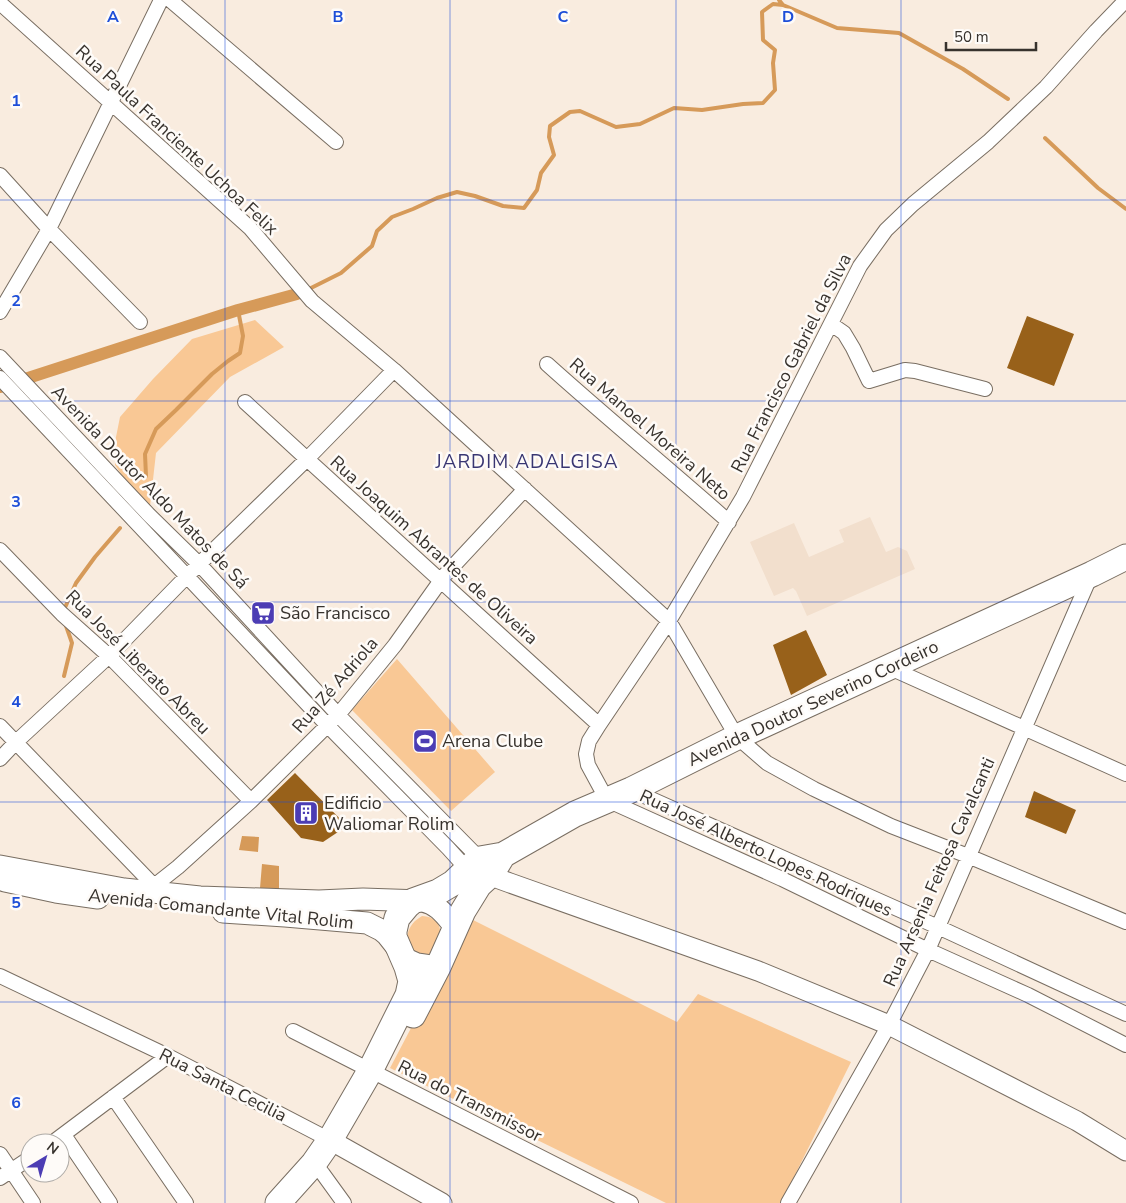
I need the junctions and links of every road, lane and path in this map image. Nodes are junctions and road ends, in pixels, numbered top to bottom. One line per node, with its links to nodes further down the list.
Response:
1 (161, 0): 5 (street)
2 (170, 0): 6 (street)
3 (1126, 0): 11 (street, Rua Francisco Gabriel da Silva)
4 (0, 3): 5 (street, Rua Paula Franciente Uchoa Felix)
5 (111, 104): 8 (street); 14 (street, Rua Paula Franciente Uchoa Felix)
6 (336, 142)
7 (0, 175): 8 (street)
8 (49, 229): 9 (street); 10 (street)
9 (0, 312)
10 (140, 322)
11 (831, 324): 16 (street); 20 (street, Rua Francisco Gabriel da Silva)
12 (3, 360): 23 (street, Avenida Doutor Aldo Matos de Sá)
13 (547, 364): 20 (street, Rua Manoel Moreira Neto)
14 (394, 370): 18 (street); 19 (street, Rua Paula Franciente Uchoa Felix)
15 (5, 387): 25 (street, Avenida Doutor Aldo Matos de Sá)
16 (985, 389)
17 (245, 402): 18 (street, Rua Joaquim Abrantes de Oliveira)
18 (306, 459): 23 (street); 26 (street, Rua Joaquim Abrantes de Oliveira)
19 (525, 489): 26 (street, Rua Zé Adriola); 27 (street, Rua Paula Franciente Uchoa Felix)
20 (729, 522): 27 (street, Rua Francisco Gabriel da Silva)
21 (0, 550): 28 (street, Rua José Liberato Abreu)
22 (1126, 557): 24 (highway, Avenida Doutor Severino Cordeiro)
23 (200, 565): 25 (street); 30 (street, Avenida Doutor Aldo Matos de Sá)
24 (1092, 574): 29 (highway, Avenida Doutor Severino Cordeiro); 34 (street, Rua Arsenia Feitosa Cavalcanti)
25 (186, 577): 28 (street); 33 (street, Avenida Doutor Aldo Matos de Sá)
26 (440, 581): 30 (street, Rua Zé Adriola); 31 (street, Rua Joaquim Abrantes de Oliveira)
27 (669, 622): 31 (street, Rua Francisco Gabriel da Silva); 35 (street, Rua Paula Franciente Uchoa Felix)
28 (109, 656): 36 (street); 41 (street, Rua José Liberato Abreu)
29 (888, 667): 34 (street); 35 (highway, Avenida Doutor Severino Cordeiro)
30 (338, 715): 33 (street, Rua Zé Adriola); 43 (street, Avenida Doutor Aldo Matos de Sá)
31 (598, 725): 40 (street, Rua Francisco Gabriel da Silva)
32 (0, 726): 36 (street)
33 (328, 726): 41 (street, Rua Zé Adriola); 43 (street, Avenida Doutor Aldo Matos de Sá)
34 (1024, 728): 38 (street); 42 (street, Rua Arsenia Feitosa Cavalcanti)
35 (737, 737): 39 (highway, Avenida Doutor Severino Cordeiro); 42 (street, Rua Paula Franciente Uchoa Felix)
36 (16, 742): 37 (street); 46 (street)
37 (0, 759)
38 (1126, 774)
39 (631, 790): 40 (highway, Avenida Doutor Severino Cordeiro); 50 (street, Rua José Alberto Lopes Rodriques)
40 (607, 800): 43 (highway, Avenida Doutor Severino Cordeiro); 51 (street, Rua José Alberto Lopes Rodriques)
41 (251, 801): 46 (street, Rua Zé Adriola)
42 (968, 856): 48 (street, Rua Paula Franciente Uchoa Felix); 50 (street, Rua Arsenia Feitosa Cavalcanti)
43 (486, 864): 47 (highway, Avenida Doutor Severino Cordeiro); 49 (highway, Avenida Doutor Severino Cordeiro); 56 (street)
44 (0, 866): 46 (main road, Avenida Comandante Vital Rolim)
45 (0, 880): 52 (main road, Avenida Comandante Vital Rolim)
46 (158, 889): 47 (main road, Avenida Comandante Vital Rolim)
47 (413, 901): 49 (main road); 52 (highway)
48 (1126, 922)
49 (455, 927): 53 (highway)
50 (938, 927): 51 (street, Rua Arsenia Feitosa Cavalcanti); 55 (street, Rua José Alberto Lopes Rodriques)
51 (928, 950): 56 (street, Rua Arsenia Feitosa Cavalcanti); 58 (street, Rua José Alberto Lopes Rodriques)
52 (401, 954): 53 (main road); 60 (highway)
53 (438, 967): 60 (highway)
54 (2, 980): 59 (street, Rua Santa Cecilia)
55 (1126, 1014)
56 (889, 1025): 65 (street); 79 (street, Rua Arsenia Feitosa Cavalcanti)
57 (293, 1031): 60 (street, Rua do Transmissor)
58 (1126, 1045)
59 (168, 1056): 61 (street); 63 (street, Rua Santa Cecilia)
60 (376, 1074): 63 (highway); 78 (street, Rua do Transmissor)
61 (113, 1097): 62 (street); 73 (street)
62 (67, 1133)
63 (336, 1143): 68 (highway); 77 (street, Rua Santa Cecilia)
64 (70, 1144): 72 (street)
65 (1126, 1151)
66 (0, 1154): 69 (street)
67 (20, 1165): 69 (street)
68 (319, 1168): 74 (highway); 75 (highway); 76 (street)
69 (12, 1170): 70 (street); 71 (street)
70 (0, 1178)
71 (33, 1203)
72 (110, 1203)
73 (186, 1203)
74 (278, 1203)
75 (297, 1203)
76 (344, 1203)
77 (442, 1203)
78 (631, 1203)
79 (788, 1203)

